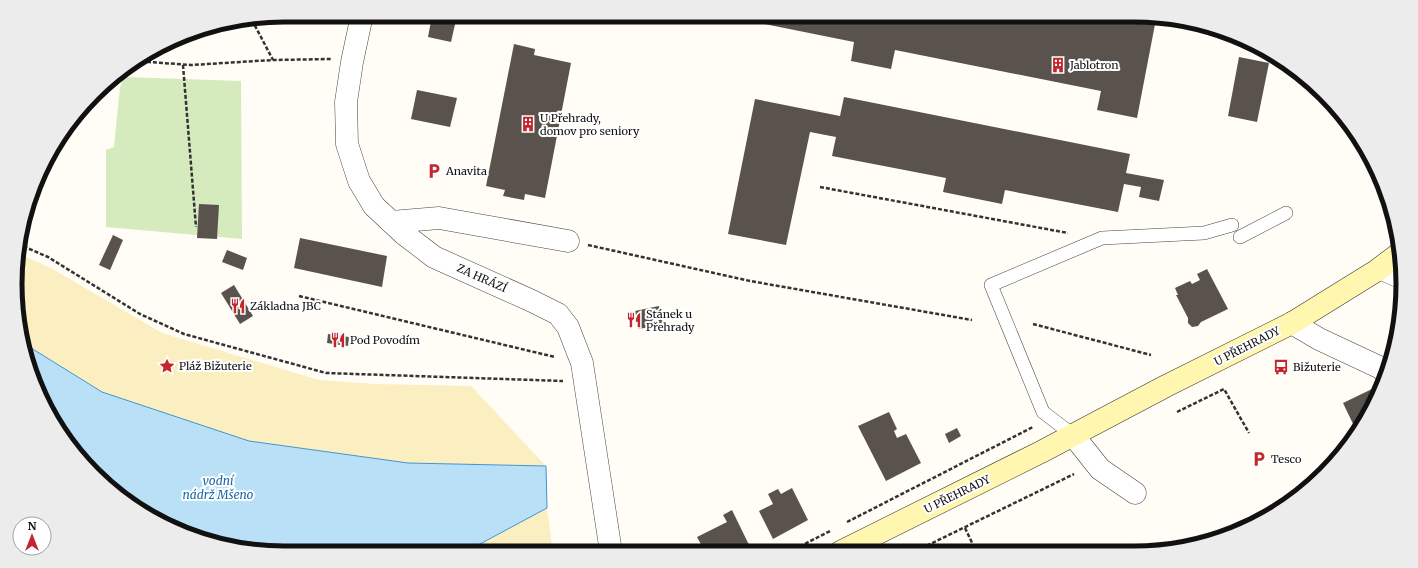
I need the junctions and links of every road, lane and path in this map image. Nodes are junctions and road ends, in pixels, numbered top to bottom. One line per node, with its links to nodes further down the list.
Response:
1 (361, 22): 5 (street, ZA HRÁZÍ)
2 (254, 24): 3 (path)
3 (273, 60): 5 (path); 6 (path)
4 (145, 62): 6 (path)
5 (352, 62): 9 (street, ZA HRÁZÍ)
6 (183, 65): 11 (path)
7 (820, 187): 13 (path)
8 (1286, 213): 12 (lane)
9 (391, 222): 14 (street); 25 (street, ZA HRÁZÍ)
10 (1232, 225): 13 (lane)
11 (196, 228)
12 (1240, 237)
13 (1102, 238): 29 (lane)
14 (568, 241): 20 (path)
15 (25, 247): 25 (path)
16 (1394, 257): 17 (street, U PŘEHRADY)
17 (1376, 271): 18 (lane); 21 (street, U PŘEHRADY)
18 (1396, 280)
19 (299, 296): 25 (path)
20 (972, 320)
21 (1292, 323): 24 (street, U PŘEHRADY); 29 (street, U PŘEHRADY)
22 (1032, 324): 23 (path)
23 (1151, 355)
24 (1382, 369)
25 (584, 373): 35 (street, ZA HRÁZÍ)
26 (1177, 412): 28 (path)
27 (1035, 426): 32 (path)
28 (1249, 433)
29 (1073, 435): 31 (street); 37 (street, U PŘEHRADY)
30 (1074, 474): 33 (path)
31 (1135, 493)
32 (845, 523)
33 (965, 528): 38 (path); 39 (path)
34 (831, 530): 36 (path)
35 (610, 546)
36 (800, 546)
37 (852, 546)
38 (927, 546)
39 (974, 546)

